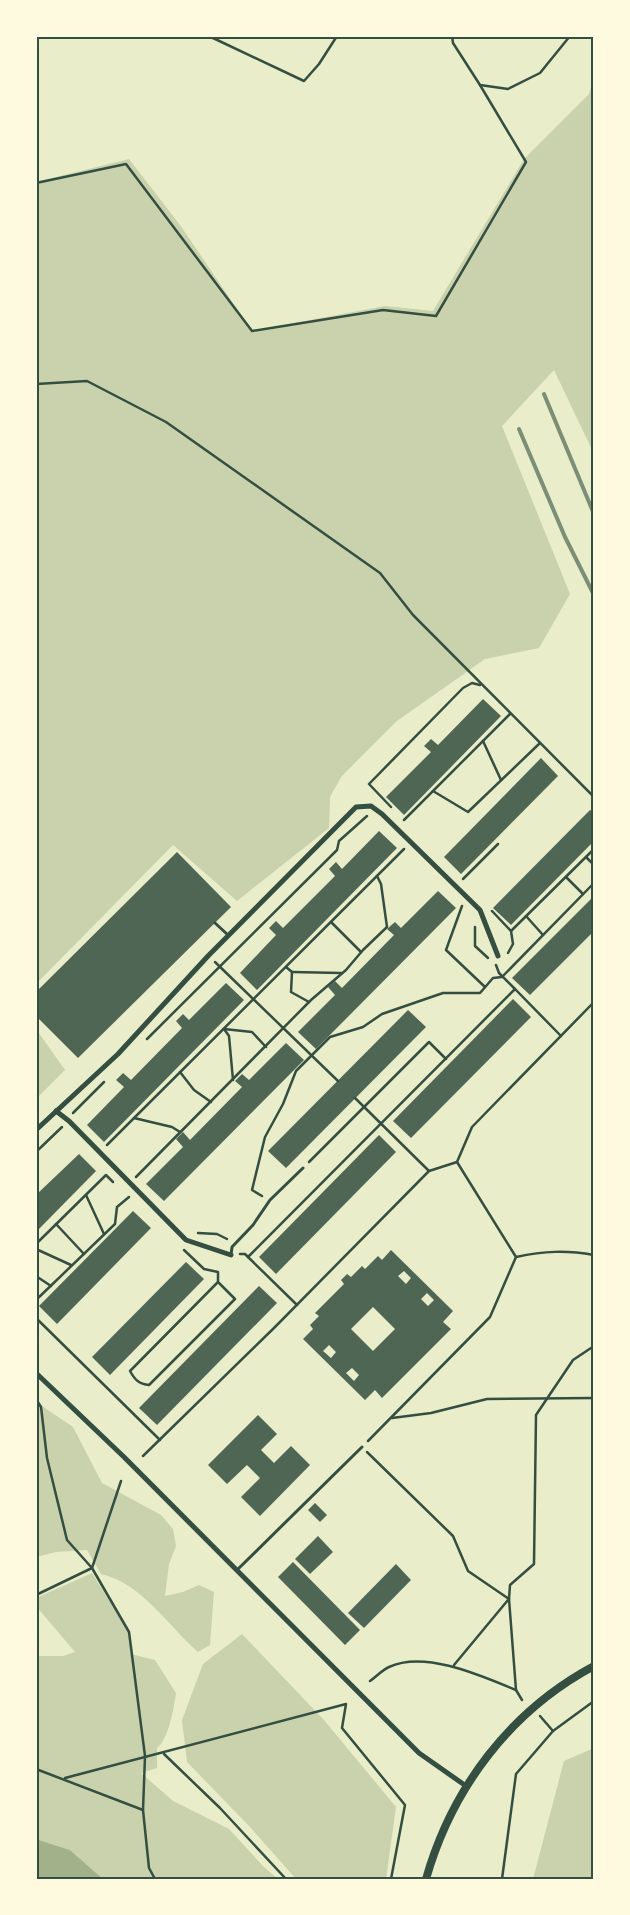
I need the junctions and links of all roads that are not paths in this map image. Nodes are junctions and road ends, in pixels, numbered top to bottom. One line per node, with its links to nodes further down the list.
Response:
1 (215, 923): 2 (lane)
2 (228, 936): 3 (street); 4 (street)
3 (498, 958)
4 (56, 1111): 5 (street); 7 (street)
5 (36, 1130)
6 (302, 1168): 7 (lane)
7 (231, 1255)
8 (36, 1373): 10 (street)
9 (362, 1448): 10 (lane)
10 (237, 1570): 12 (street)
11 (594, 1666): 12 (street)
12 (466, 1786): 13 (street)
13 (426, 1879)

